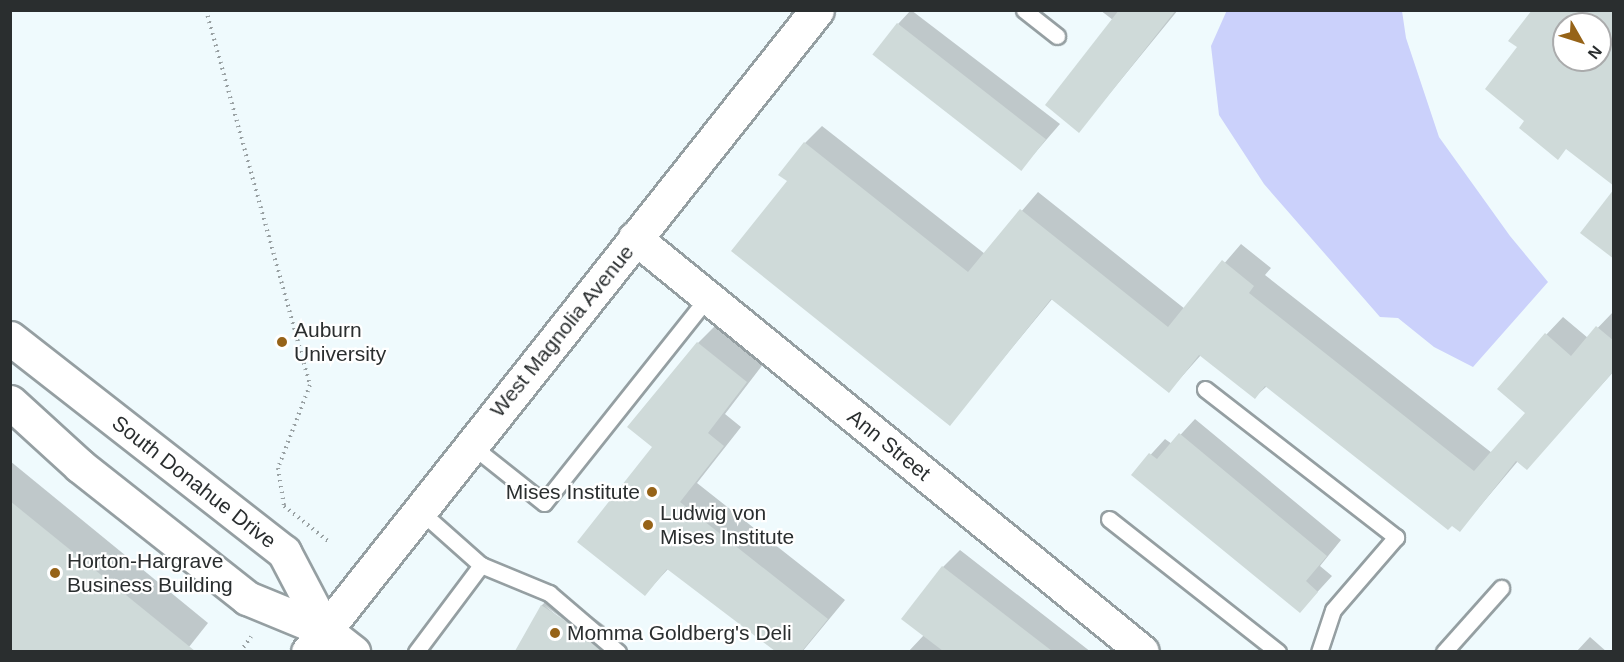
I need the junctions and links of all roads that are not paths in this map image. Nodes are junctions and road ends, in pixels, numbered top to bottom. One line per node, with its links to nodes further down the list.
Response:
1 (817, 10): 4 (street, West Magnolia Avenue)
2 (1024, 10): 3 (lane)
3 (1057, 36)
4 (635, 238): 5 (street, Ann Street); 9 (street, West Magnolia Avenue)
5 (707, 298): 9 (lane); 18 (street, Ann Street)
6 (10, 338): 14 (street, South Donahue Drive)
7 (1205, 389): 20 (lane)
8 (10, 402): 14 (street)
9 (471, 445): 10 (street, West Magnolia Avenue)
10 (419, 510): 12 (lane); 14 (street, West Magnolia Avenue)
11 (1109, 519): 19 (lane)
12 (481, 564): 16 (lane); 17 (lane)
13 (1501, 588): 21 (lane)
14 (316, 641): 15 (street)
15 (353, 651)
16 (416, 651)
17 (618, 651)
18 (1143, 651)
19 (1278, 651)
20 (1319, 651)
21 (1444, 651)

